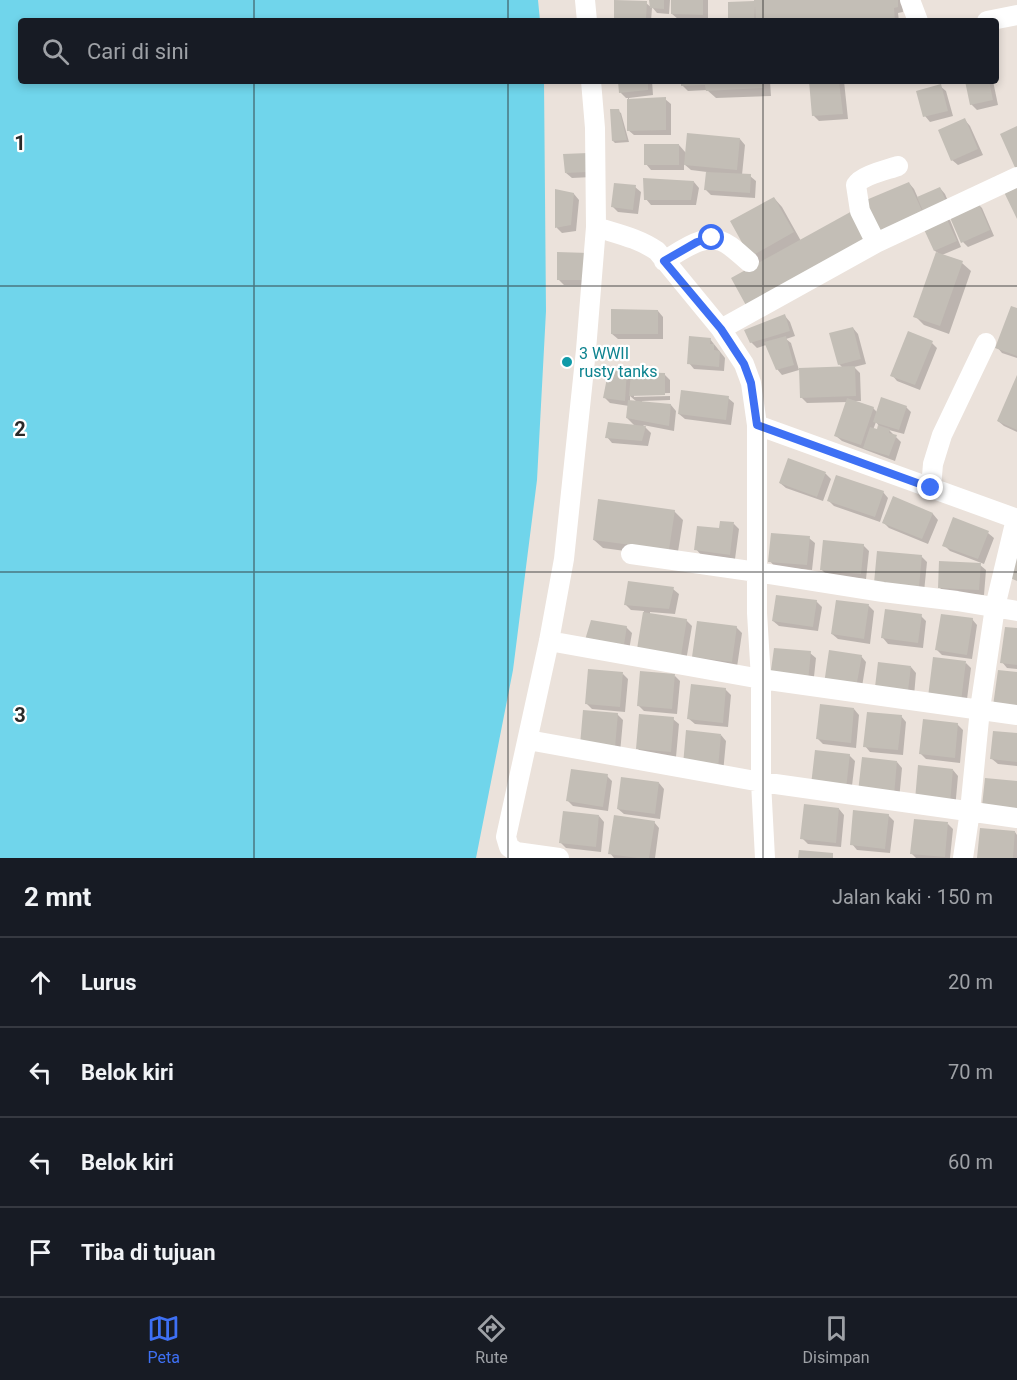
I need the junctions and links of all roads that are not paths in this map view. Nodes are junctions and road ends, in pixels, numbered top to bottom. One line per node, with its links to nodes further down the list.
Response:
1 (585, 0): 4 (street)
2 (910, 0): 5 (street)
3 (1017, 15): 6 (street)
4 (586, 18)
5 (917, 18)
6 (999, 19)
7 (591, 84): 10 (street)
8 (898, 166): 11 (street)
9 (1017, 177): 11 (street)
10 (596, 227): 12 (street); 23 (street)
11 (876, 243): 14 (street)
12 (664, 261): 13 (street); 14 (street)
13 (749, 262)
14 (721, 329): 16 (street)
15 (986, 343): 17 (street)
16 (757, 425): 17 (street); 20 (street)
17 (931, 488): 18 (street)
18 (1016, 519): 21 (street)
19 (631, 554): 20 (street)
20 (757, 572): 21 (street); 24 (street)
21 (995, 607): 22 (street); 25 (street)
22 (1017, 611)
23 (549, 641): 24 (street); 27 (street)
24 (761, 679): 25 (street); 28 (street)
25 (980, 709): 26 (street); 29 (street)
26 (1017, 715)
27 (528, 740): 28 (street); 31 (street)
28 (761, 782): 29 (street); 32 (street)
29 (970, 811): 30 (street); 33 (street)
30 (1017, 818)
31 (559, 858)
32 (765, 858)
33 (963, 858)

